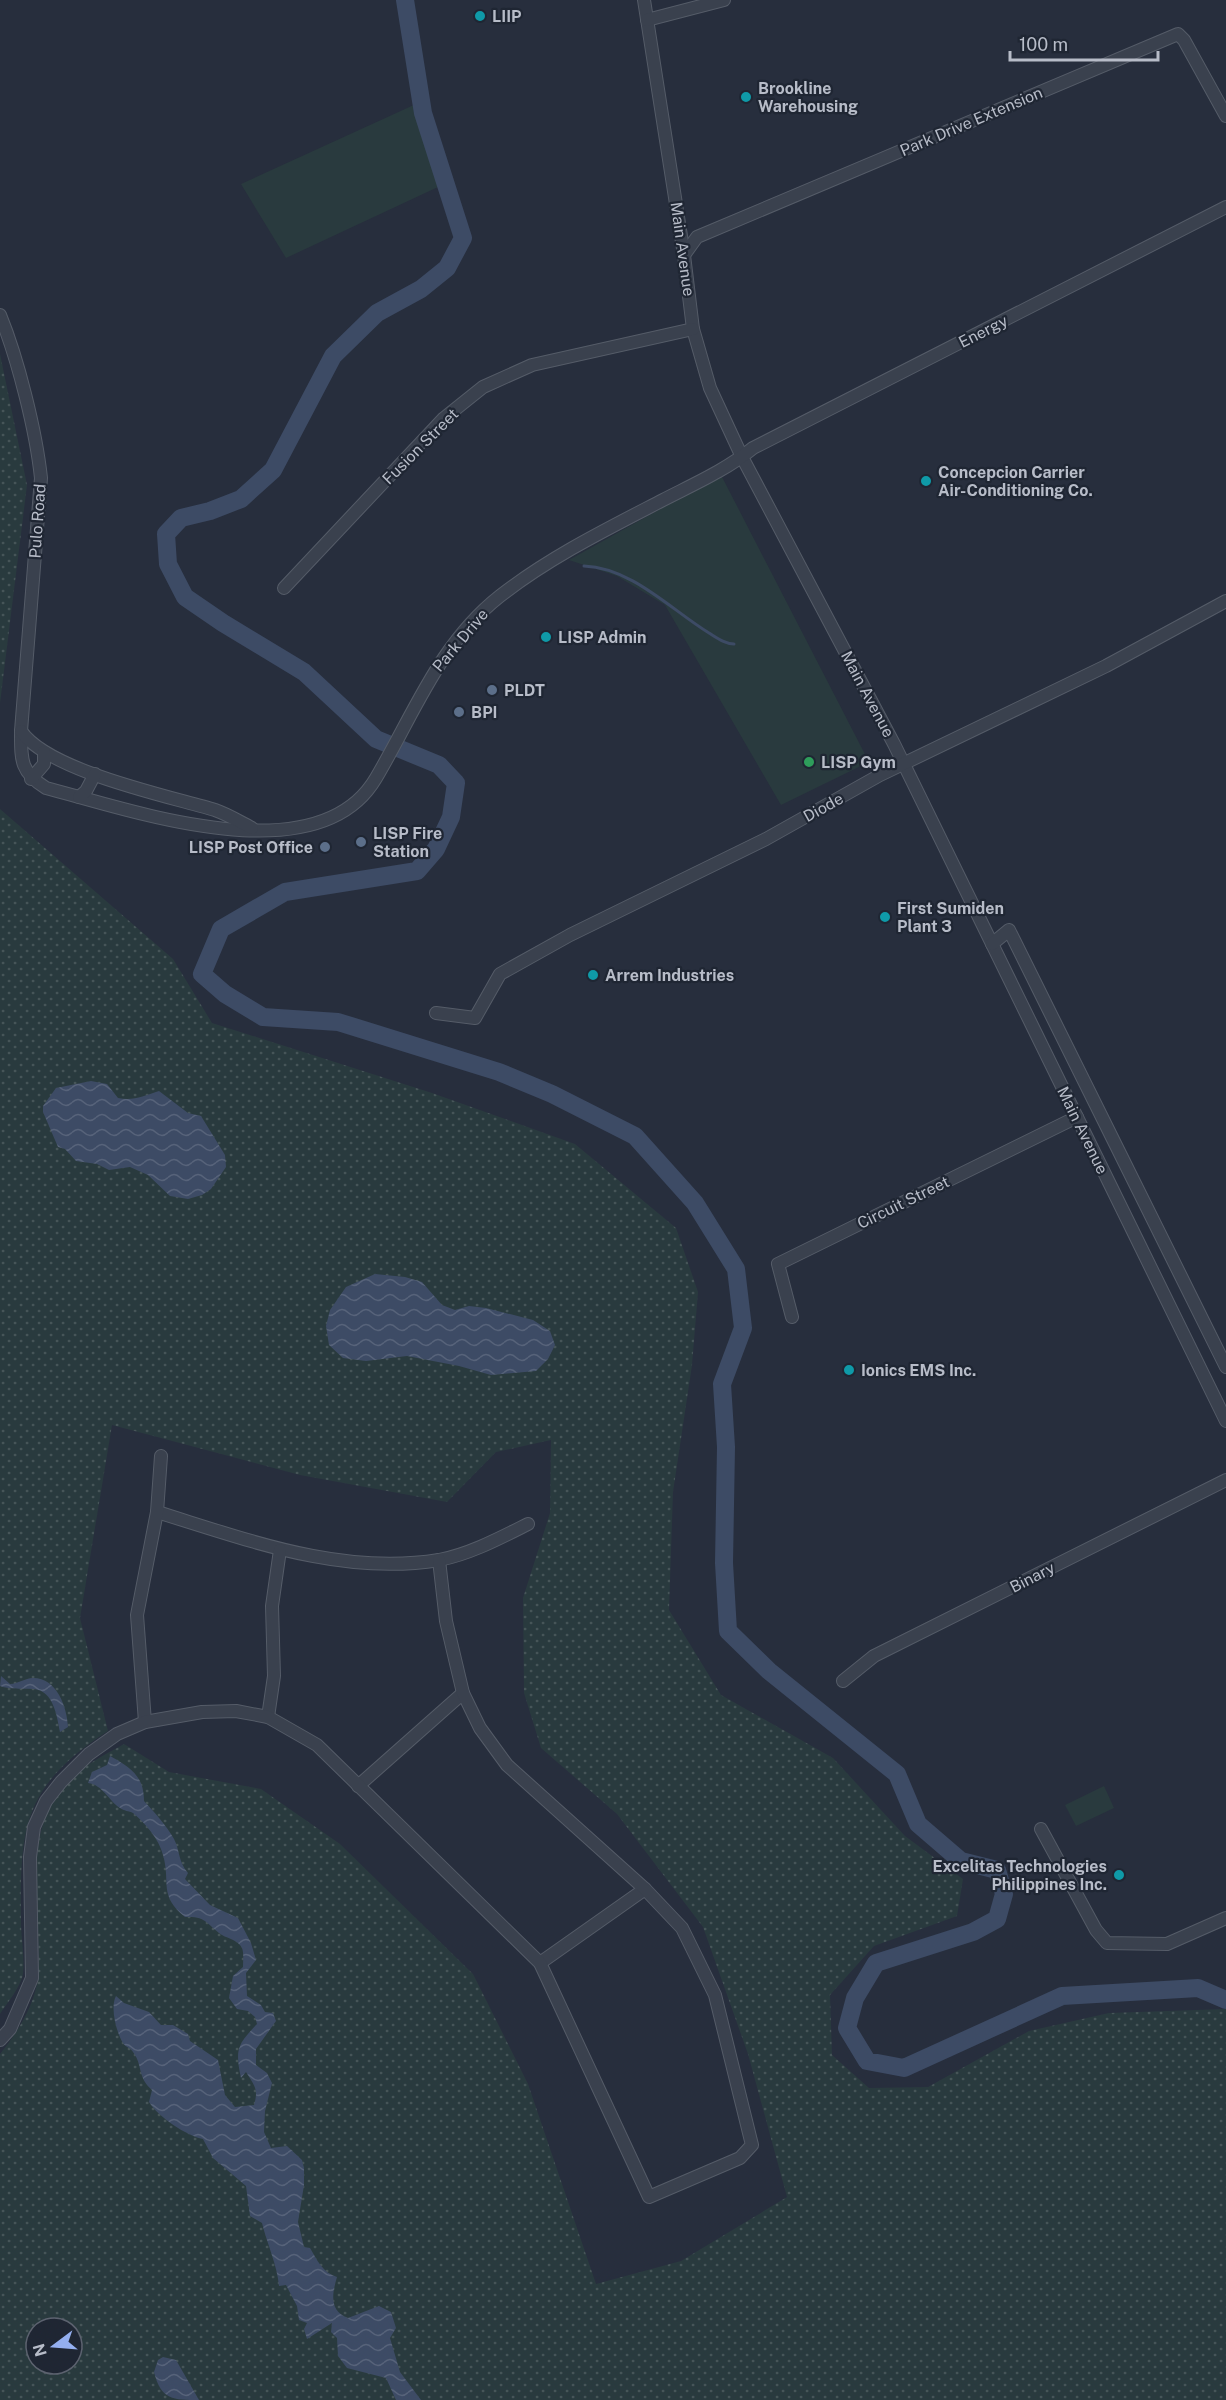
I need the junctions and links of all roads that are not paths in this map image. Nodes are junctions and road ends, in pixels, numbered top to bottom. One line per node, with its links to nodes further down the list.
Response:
1 (644, 0): 3 (street, Main Avenue)
2 (724, 0): 3 (street)
3 (647, 20): 6 (street, Main Avenue)
4 (1226, 116): 6 (street, Park Drive Extension)
5 (1226, 207): 9 (street, Energy)
6 (684, 255): 8 (street, Main Avenue)
7 (0, 315): 12 (street, Pulo Road)
8 (693, 329): 9 (street, Main Avenue); 10 (street, Fusion Street)
9 (742, 457): 14 (street, Main Avenue); 18 (street, Park Drive)
10 (284, 588)
11 (1226, 601): 14 (street, Diode)
12 (21, 731): 13 (street, Park Drive); 16 (street)
13 (44, 752): 15 (street, Park Drive); 16 (street)
14 (904, 764): 19 (street, Main Avenue); 20 (street, Diode)
15 (95, 774): 17 (street); 18 (street, Park Drive)
16 (31, 779): 17 (street, Park Drive)
17 (79, 797): 18 (street, Park Drive)
18 (254, 829)
19 (992, 944): 21 (street, Main Avenue); 23 (street)
20 (436, 1012)
21 (1077, 1117): 22 (street, Circuit Street); 24 (street, Main Avenue)
22 (792, 1317)
23 (1226, 1367)
24 (1226, 1421)
25 (161, 1456): 27 (street)
26 (1226, 1480): 31 (street, Binary)
27 (158, 1512): 29 (street); 34 (street)
28 (528, 1524): 30 (street)
29 (280, 1550): 30 (street); 33 (street)
30 (439, 1560): 32 (street)
31 (843, 1681)
32 (463, 1693): 35 (street); 37 (street)
33 (268, 1717): 34 (street); 35 (street)
34 (145, 1722): 40 (street)
35 (358, 1786): 39 (street)
36 (1041, 1829): 38 (street)
37 (645, 1889): 39 (street); 39 (street)
38 (1226, 1918)
39 (540, 1963)
40 (0, 2040)

